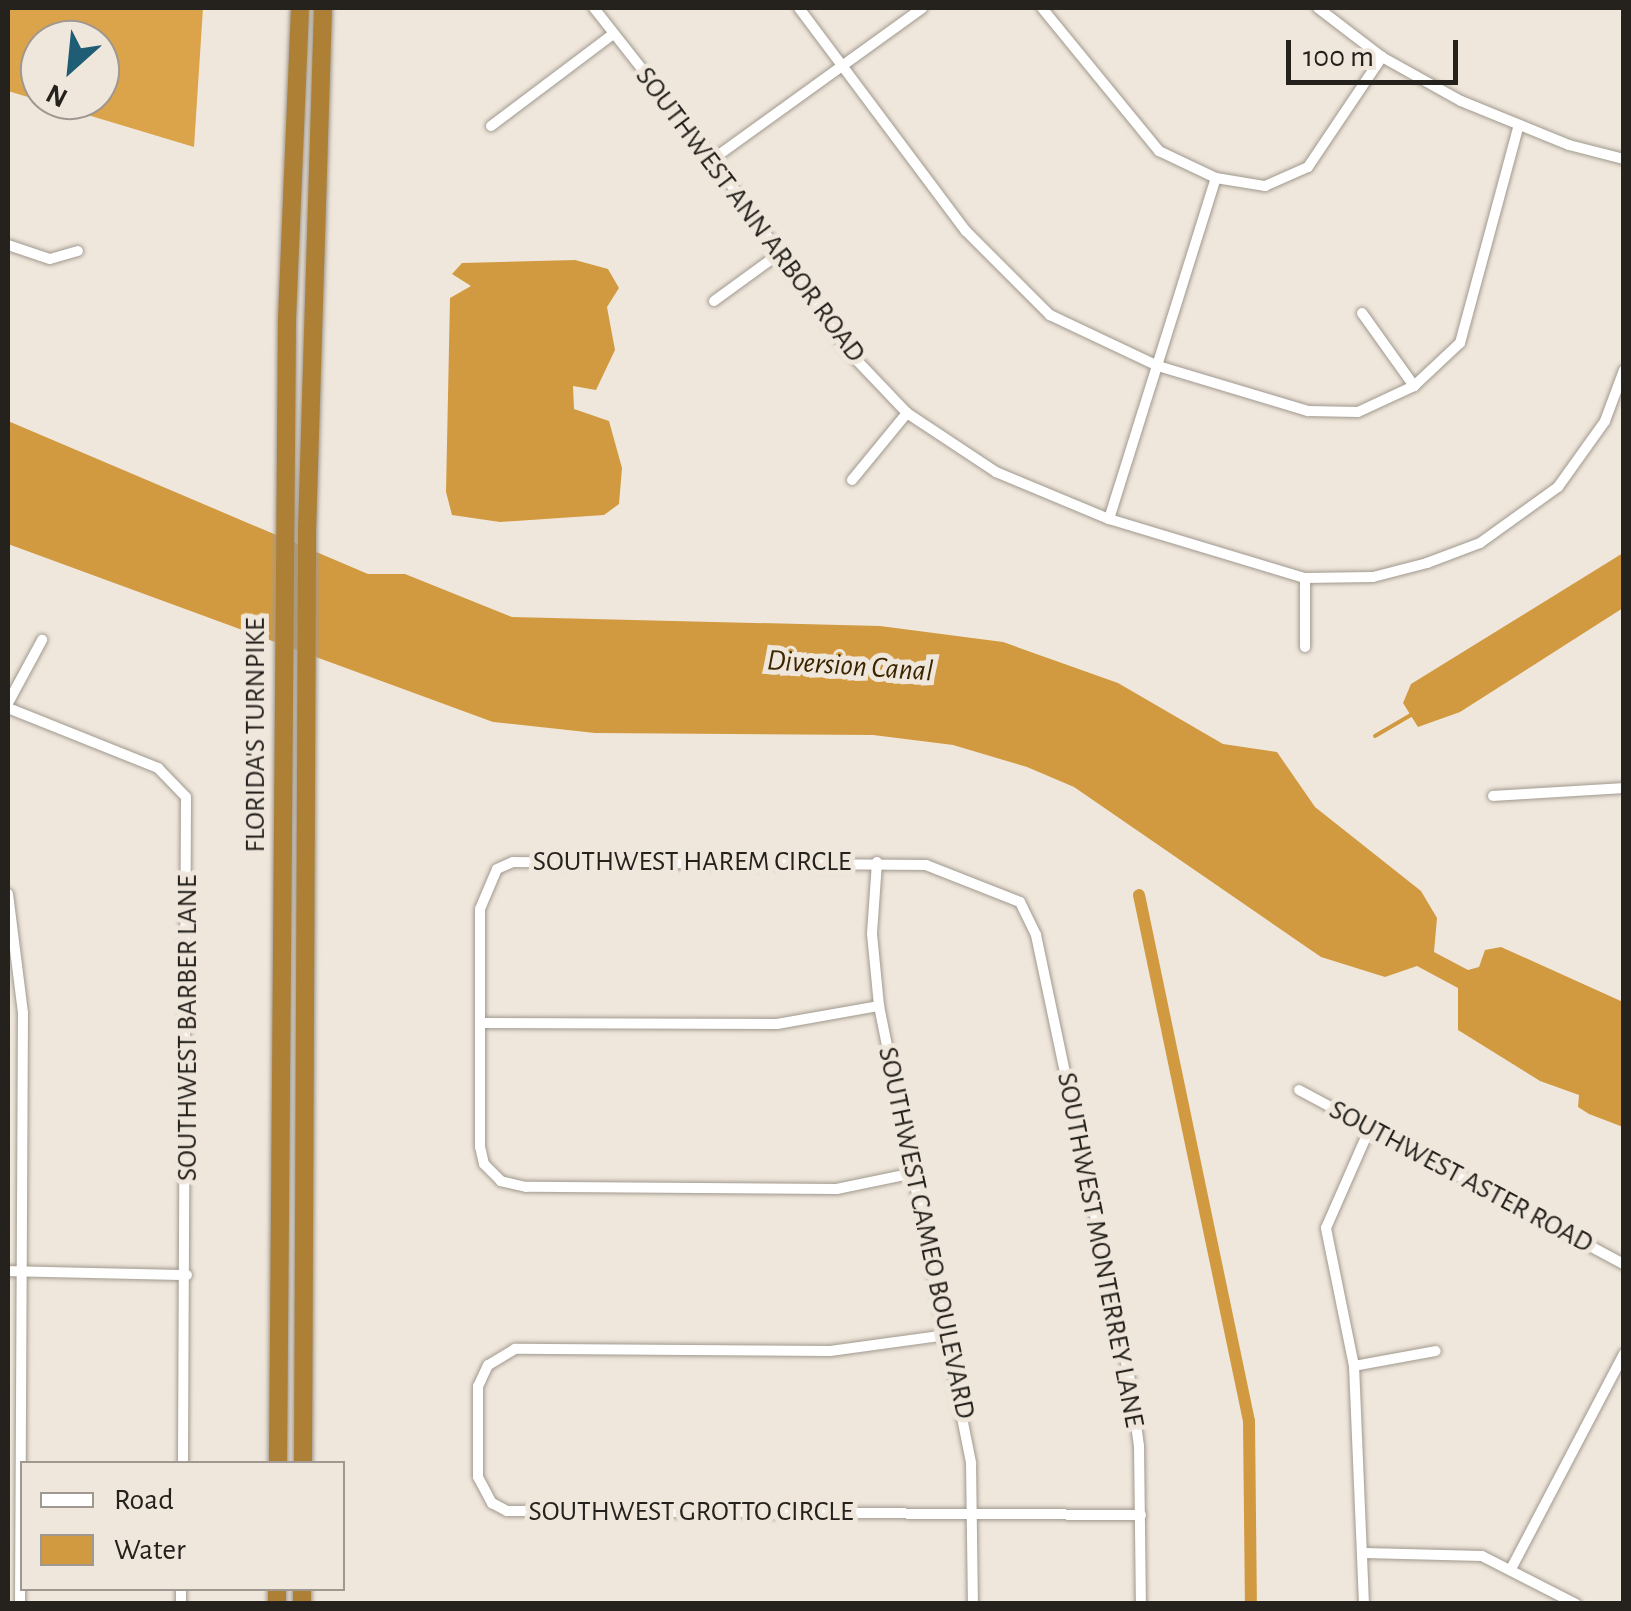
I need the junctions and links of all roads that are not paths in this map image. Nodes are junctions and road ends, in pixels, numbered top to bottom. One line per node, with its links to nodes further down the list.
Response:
1 (300, 8): 52 (highway, FLORIDA'S TURNPIKE)
2 (322, 8): 53 (highway, FLORIDA'S TURNPIKE)
3 (594, 8): 8 (street, SOUTHWEST ANN ARBOR ROAD)
4 (799, 8): 10 (street)
5 (922, 8): 10 (street)
6 (1042, 8): 15 (street)
7 (1318, 8): 9 (street)
8 (613, 34): 11 (street); 14 (street, SOUTHWEST ANN ARBOR ROAD)
9 (1382, 57): 12 (street); 15 (street)
10 (842, 64): 14 (street); 21 (street)
11 (491, 126)
12 (1519, 126): 13 (street); 23 (street)
13 (1624, 158)
14 (714, 159): 18 (street, SOUTHWEST ANN ARBOR ROAD)
15 (1216, 178): 21 (street)
16 (8, 245): 17 (street)
17 (78, 251)
18 (780, 253): 19 (street); 25 (street, SOUTHWEST ANN ARBOR ROAD)
19 (714, 301)
20 (1362, 313): 23 (street)
21 (1158, 366): 23 (street); 27 (street)
22 (1624, 370): 24 (street, SOUTHWEST ANN ARBOR ROAD)
23 (1414, 386)
24 (1620, 397): 28 (street, SOUTHWEST ANN ARBOR ROAD)
25 (907, 413): 26 (street); 27 (street, SOUTHWEST ANN ARBOR ROAD)
26 (852, 480)
27 (1109, 518): 28 (street, SOUTHWEST ANN ARBOR ROAD)
28 (1304, 578): 30 (street)
29 (42, 640): 31 (street)
30 (1305, 648)
31 (8, 706): 45 (street, SOUTHWEST BARBER LANE)
32 (1624, 788): 33 (street)
33 (1493, 796)
34 (877, 862): 36 (street, SOUTHWEST HAREM CIRCLE); 37 (street, SOUTHWEST CAMEO BOULEVARD); 38 (street, SOUTHWEST HAREM CIRCLE)
35 (8, 894): 44 (street)
36 (1020, 902): 55 (street, SOUTHWEST MONTERREY LANE)
37 (879, 1006): 38 (street); 41 (street, SOUTHWEST CAMEO BOULEVARD)
38 (482, 1023): 41 (street, SOUTHWEST HAREM CIRCLE)
39 (1299, 1090): 40 (street, SOUTHWEST ASTER ROAD)
40 (1370, 1128): 42 (street, SOUTHWEST ASTER ROAD); 49 (street)
41 (914, 1173): 46 (street, SOUTHWEST CAMEO BOULEVARD)
42 (1624, 1264)
43 (8, 1271): 44 (street)
44 (25, 1271): 45 (street); 50 (street)
45 (187, 1275): 51 (street, SOUTHWEST BARBER LANE)
46 (947, 1335): 54 (street, SOUTHWEST CAMEO BOULEVARD); 54 (street, SOUTHWEST GROTTO CIRCLE)
47 (1436, 1352): 49 (street)
48 (1624, 1354): 57 (street)
49 (1354, 1366): 56 (street)
50 (22, 1461)
51 (183, 1461)
52 (278, 1461)
53 (303, 1461)
54 (973, 1512): 55 (street, SOUTHWEST GROTTO CIRCLE); 58 (street, SOUTHWEST CAMEO BOULEVARD)
55 (1142, 1515): 59 (street, SOUTHWEST MONTERREY LANE)
56 (1364, 1553): 57 (street); 60 (street)
57 (1511, 1569): 61 (street)
58 (973, 1604)
59 (1141, 1604)
60 (1364, 1604)
61 (1576, 1604)

